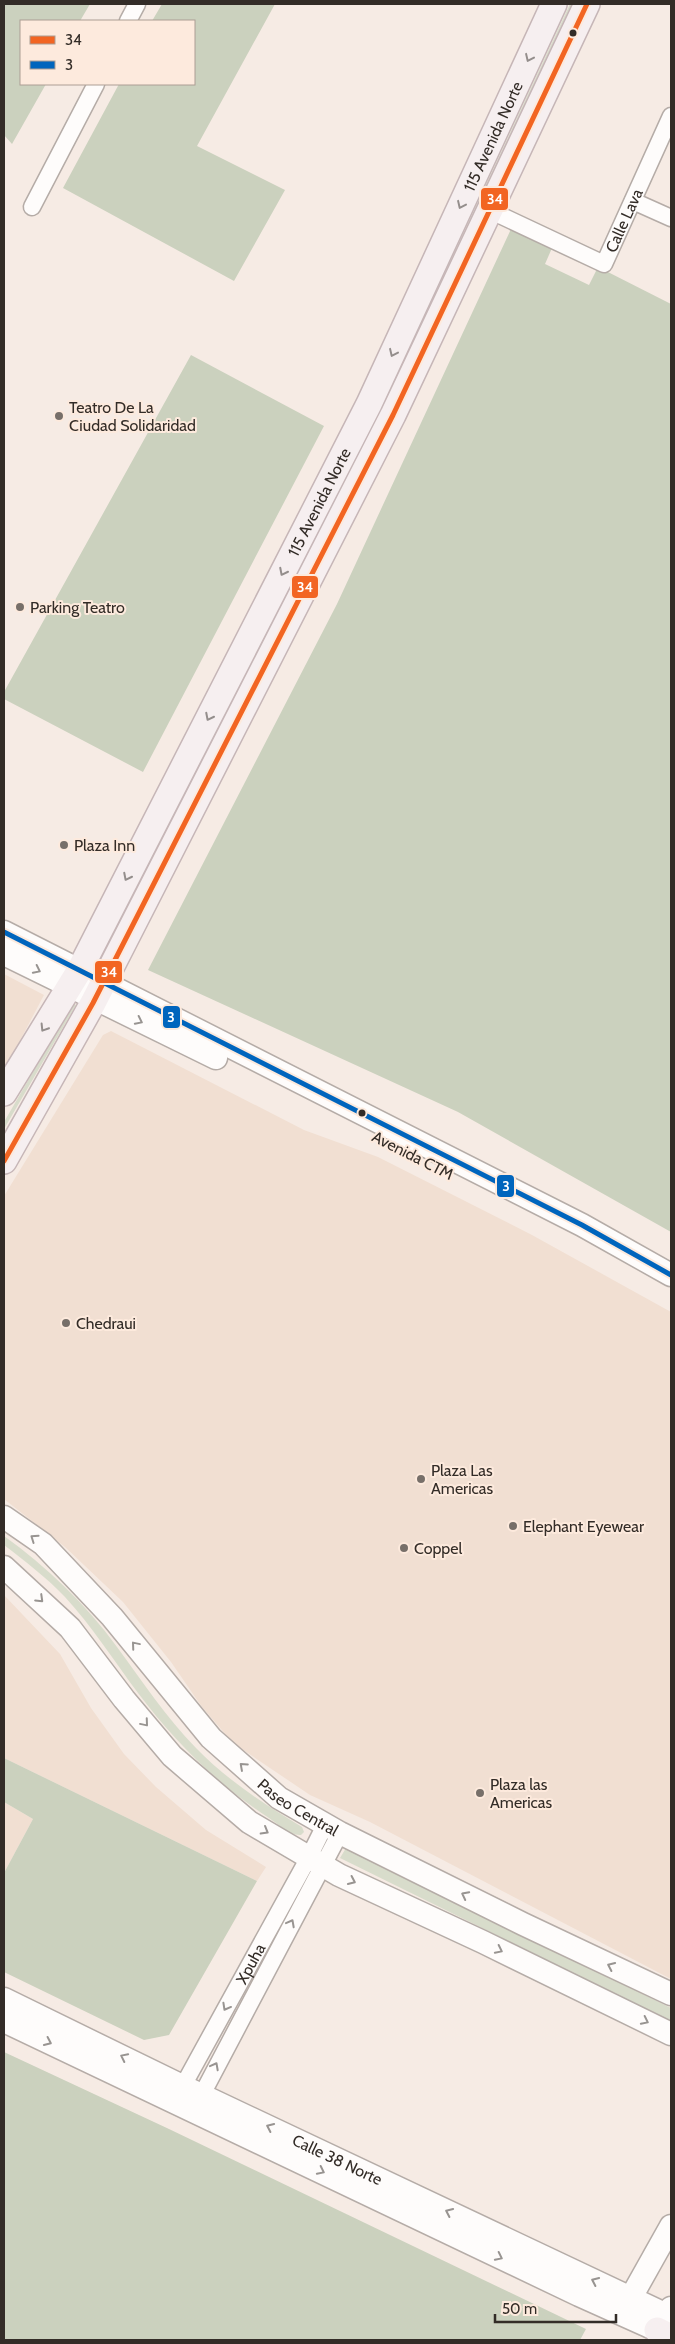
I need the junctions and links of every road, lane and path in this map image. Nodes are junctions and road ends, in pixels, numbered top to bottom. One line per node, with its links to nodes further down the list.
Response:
1 (137, 4): 4 (street)
2 (554, 4): 13 (main road, 115 Avenida Norte, one-way to 13)
3 (587, 4): 9 (main road, 115 Avenida Norte)
4 (129, 20)
5 (95, 85): 8 (street)
6 (671, 116): 7 (street, Calle Lava)
7 (632, 201): 9 (street, Calle Lava); 10 (street)
8 (32, 207)
9 (488, 210): 14 (main road, 115 Avenida Norte)
10 (671, 218)
11 (4, 932): 13 (main road)
12 (4, 954): 13 (main road, one-way to 13)
13 (74, 978): 14 (main road, Avenida CTM); 15 (main road, 115 Avenida Norte, one-way to 15)
14 (99, 991): 16 (main road, 115 Avenida Norte); 17 (main road, Avenida CTM); 18 (main road, Avenida CTM, one-way to 18)
15 (4, 1093)
16 (4, 1161)
17 (671, 1275)
18 (671, 1292)
19 (4, 1518): 21 (main road, Paseo Central, one-way to 19)
20 (4, 1567): 22 (main road, one-way to 22)
21 (332, 1829): 22 (street, Xpuha); 23 (main road, Paseo Central, one-way to 21)
22 (316, 1861): 26 (main road, one-way to 26); 27 (street, Xpuha)
23 (671, 1994)
24 (4, 1999): 27 (main road, Calle 38 Norte, one-way to 24)
25 (4, 2022): 27 (main road, Calle 38 Norte, one-way to 27)
26 (671, 2034)
27 (188, 2098): 29 (main road, Calle 38 Norte)
28 (671, 2226): 29 (main road)
29 (626, 2306): 30 (main road, Calle 38 Norte)
30 (665, 2325)

